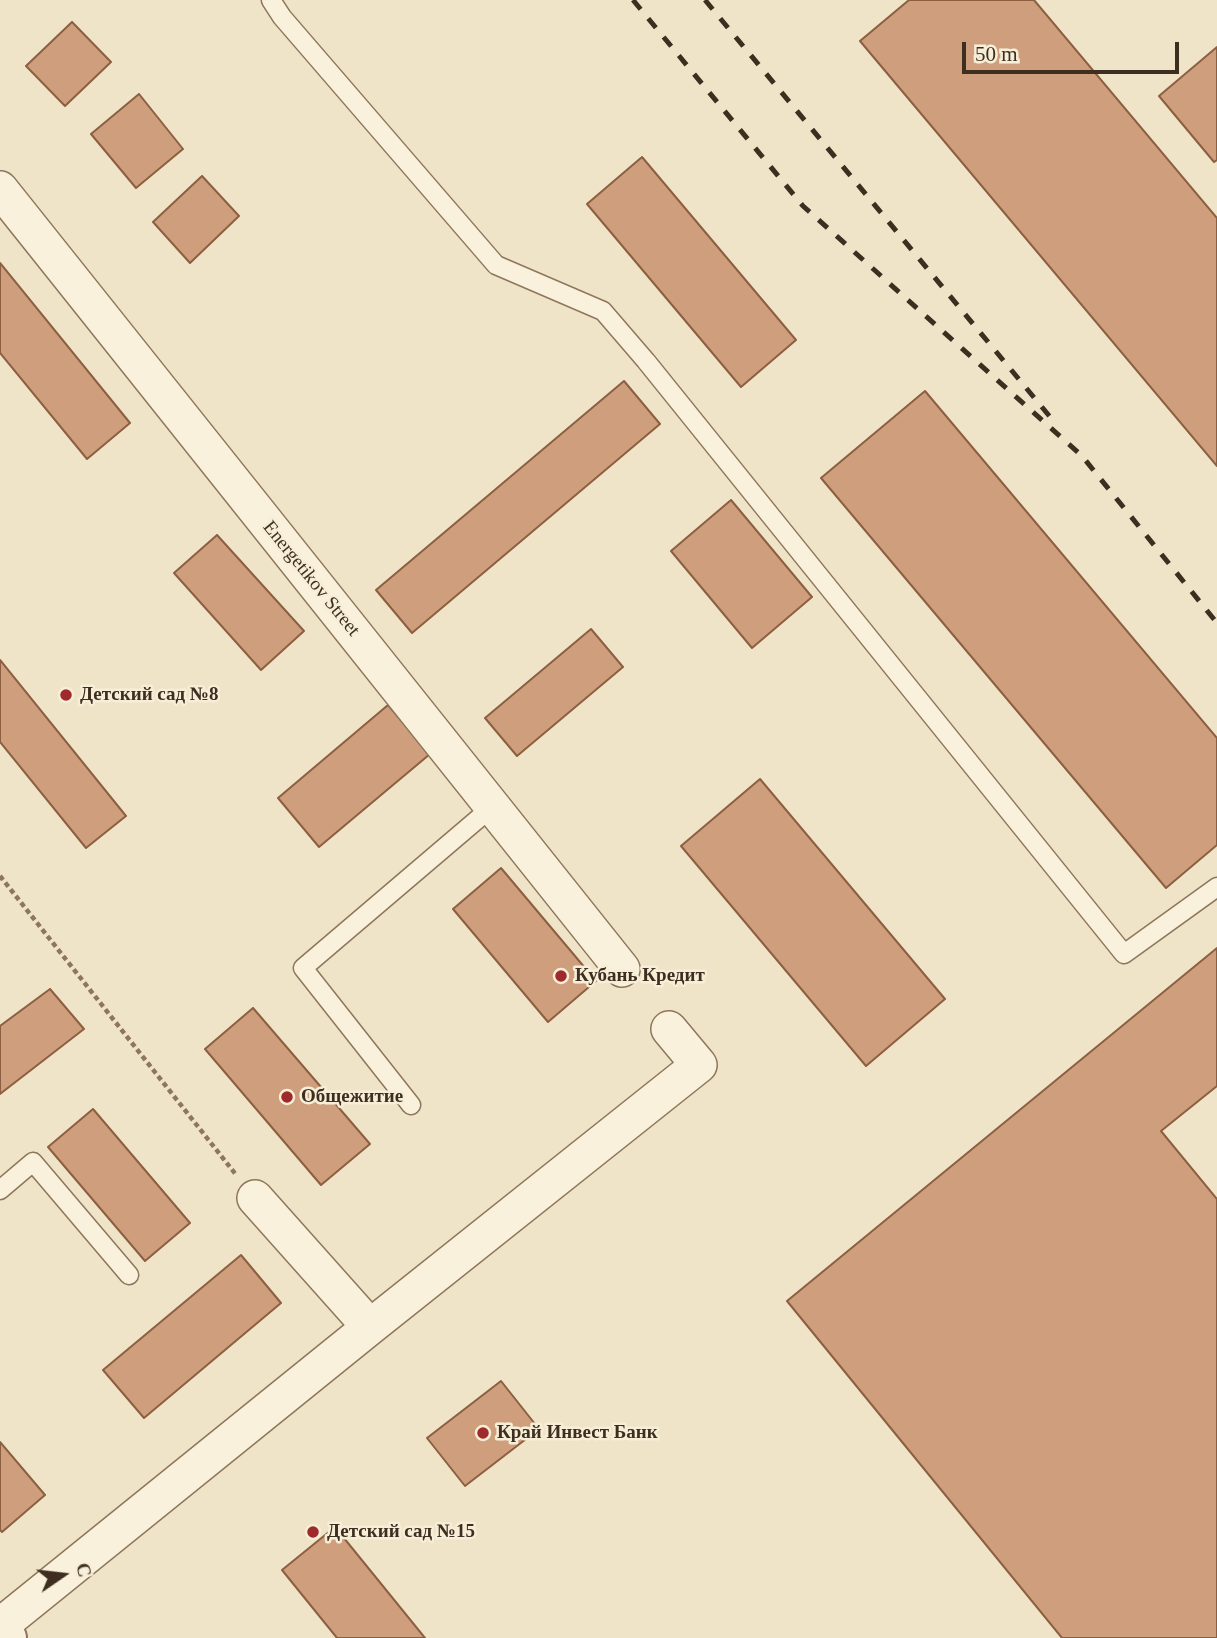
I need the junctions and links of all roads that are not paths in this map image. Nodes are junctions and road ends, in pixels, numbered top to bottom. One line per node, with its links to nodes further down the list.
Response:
1 (271, 0): 4 (lane)
2 (0, 189): 3 (street, Energetikov Street)
3 (492, 807): 5 (street, Energetikov Street); 7 (lane)
4 (1217, 887)
5 (622, 969)
6 (669, 1029): 11 (street)
7 (411, 1105)
8 (0, 1191): 10 (lane)
9 (255, 1198): 11 (street)
10 (130, 1275)
11 (370, 1327): 12 (street)
12 (0, 1628): 13 (street)
13 (7, 1638)

